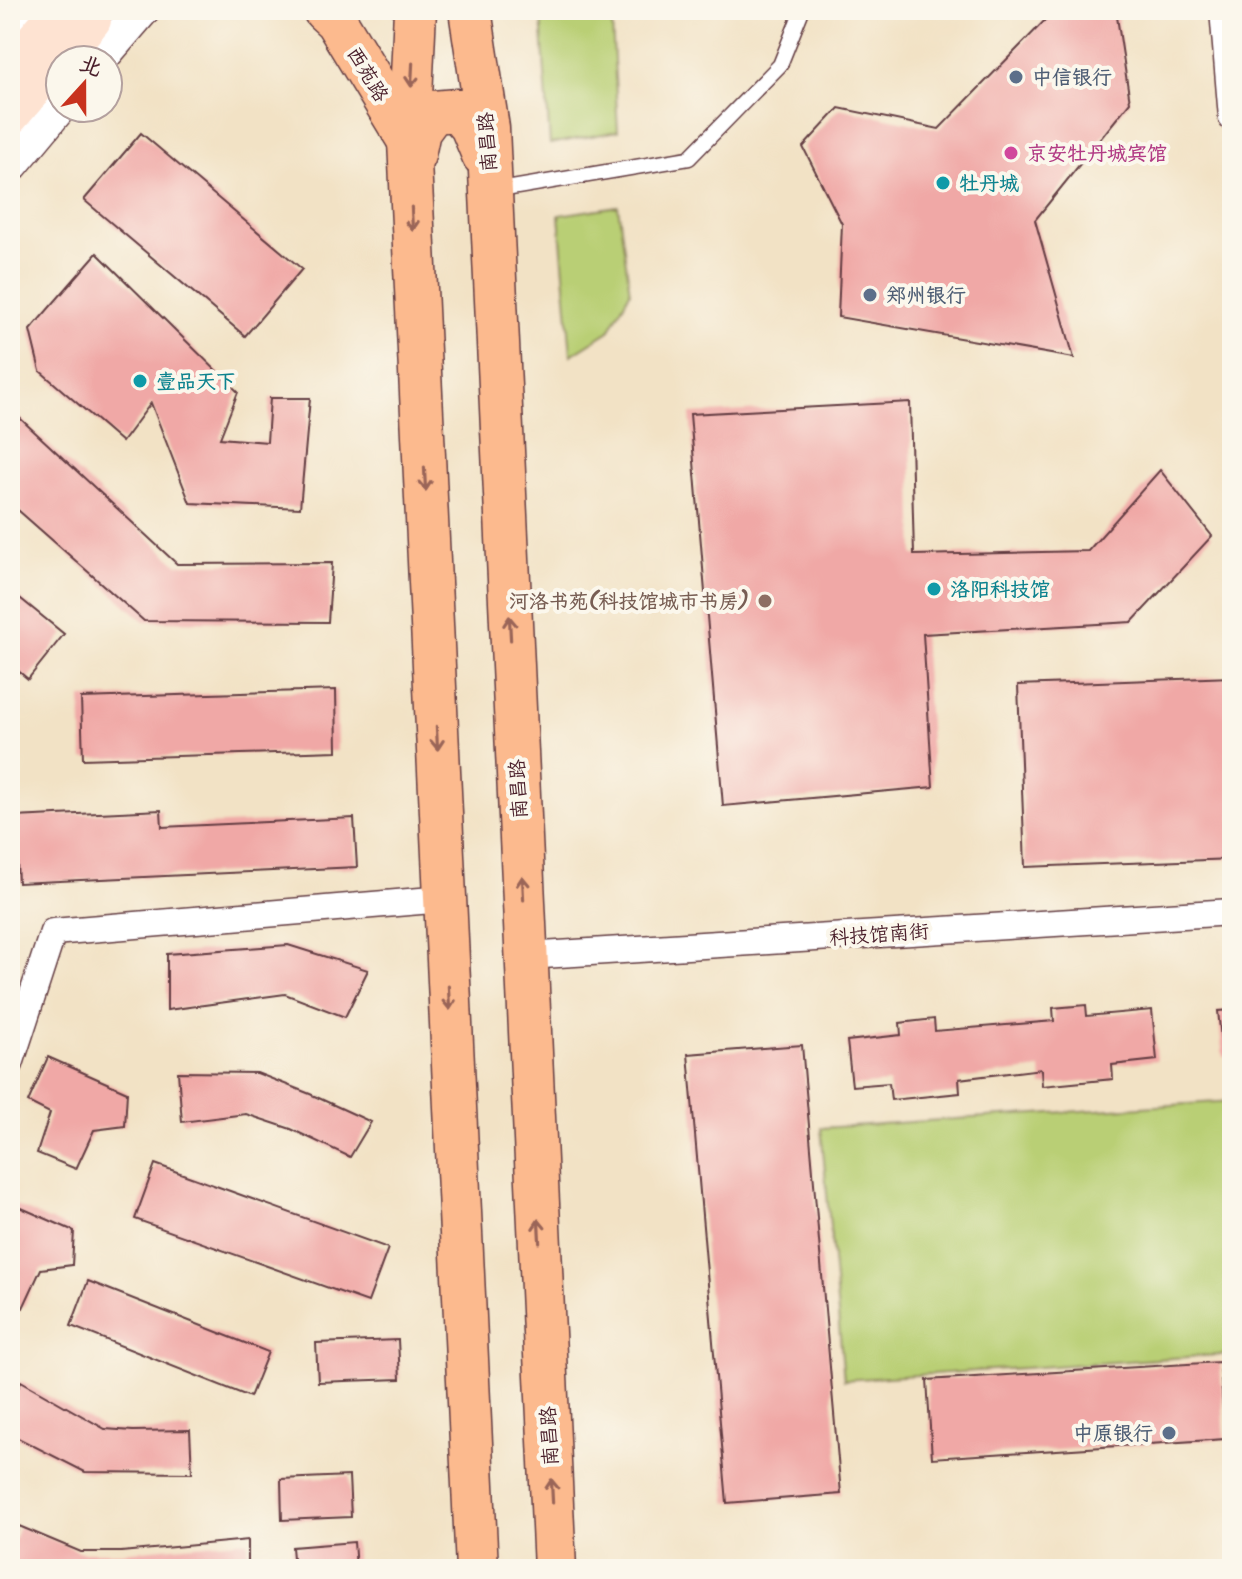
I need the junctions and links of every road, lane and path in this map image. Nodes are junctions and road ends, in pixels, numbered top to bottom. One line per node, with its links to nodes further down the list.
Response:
1 (18, 10): 10 (street)
2 (142, 10): 11 (street)
3 (324, 10): 17 (main road, 西苑路)
4 (415, 10): 17 (main road, one-way to 17)
5 (470, 10): 16 (main road, 南昌路)
6 (501, 10): 16 (main road)
7 (802, 10): 19 (lane)
8 (1223, 10): 14 (street)
9 (76, 15): 12 (main road); 13 (main road)
10 (10, 19)
11 (113, 44)
12 (10, 69)
13 (10, 116)
14 (1232, 118)
15 (45, 124): 18 (street)
16 (488, 128): 19 (main road, 南昌路)
17 (410, 158): 19 (main road); 20 (main road, one-way to 20)
18 (10, 166)
19 (489, 181): 22 (main road, 南昌路, one-way to 19)
20 (444, 899): 23 (street); 24 (main road, one-way to 24)
21 (1232, 912): 22 (street, 科技馆南街)
22 (526, 956): 25 (main road, 南昌路, one-way to 22)
23 (10, 1064)
24 (477, 1569)
25 (555, 1569)

